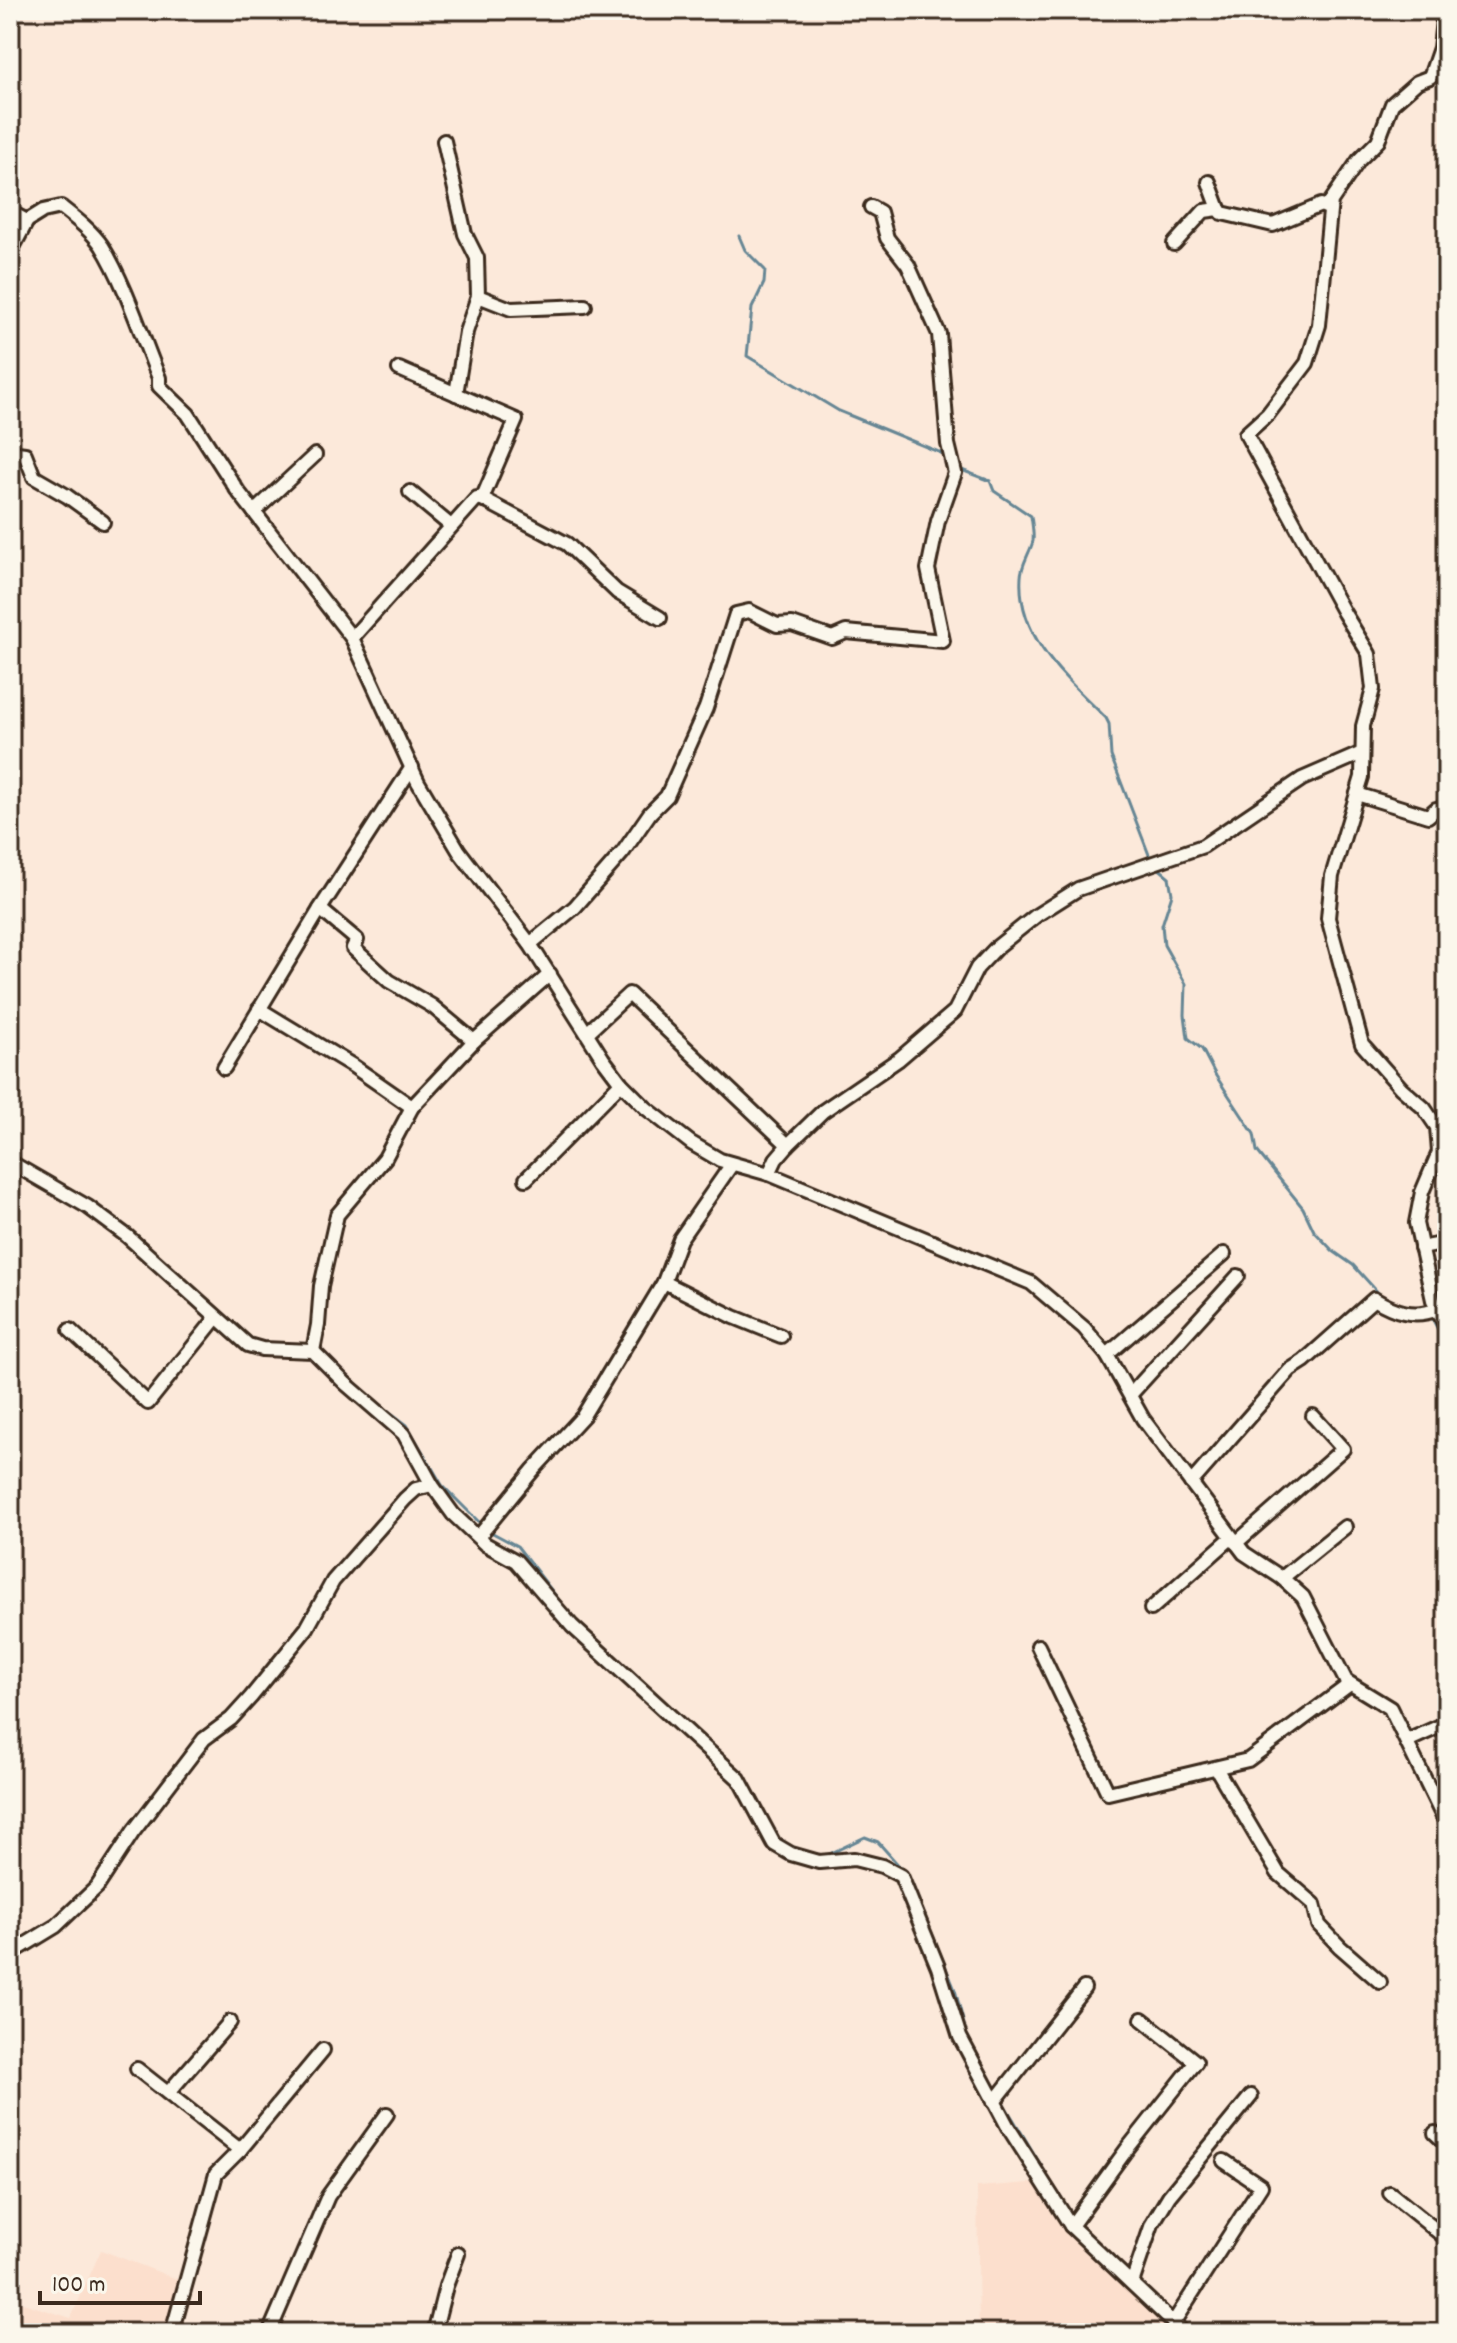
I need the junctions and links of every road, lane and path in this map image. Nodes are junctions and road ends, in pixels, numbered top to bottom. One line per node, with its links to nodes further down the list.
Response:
1 (1444, 10): 6 (street)
2 (444, 141): 11 (street)
3 (1209, 182): 5 (street)
4 (871, 207): 29 (street)
5 (1219, 209): 6 (street); 9 (street)
6 (1330, 209): 24 (street)
7 (10, 212): 8 (street)
8 (27, 221): 10 (street); 19 (street)
9 (1174, 244)
10 (10, 253)
11 (478, 296): 12 (street); 14 (street)
12 (585, 306)
13 (399, 369): 14 (street)
14 (456, 394): 18 (street)
15 (10, 452): 20 (street)
16 (315, 455): 19 (street)
17 (410, 492): 21 (street)
18 (482, 499): 21 (street); 22 (street)
19 (254, 512): 23 (street)
20 (103, 522)
21 (451, 526): 23 (street)
22 (660, 618)
23 (352, 638): 25 (street)
24 (1362, 753): 26 (street); 37 (street)
25 (412, 767): 28 (street); 29 (street)
26 (1357, 794): 27 (street); 43 (street)
27 (1447, 808)
28 (320, 909): 31 (street); 33 (street)
29 (530, 944): 30 (street)
30 (550, 974): 32 (street); 33 (street)
31 (259, 1009): 34 (street); 36 (street)
32 (588, 1032): 35 (street); 37 (street)
33 (474, 1041): 36 (street)
34 (224, 1068)
35 (621, 1083): 39 (street); 41 (street)
36 (412, 1107): 52 (street)
37 (788, 1145): 40 (street)
38 (10, 1162): 48 (street)
39 (732, 1164): 40 (street); 46 (street)
40 (769, 1174): 53 (street)
41 (526, 1179)
42 (1447, 1243): 43 (street)
43 (1421, 1248): 47 (street)
44 (1224, 1254): 53 (street)
45 (1238, 1276): 54 (street)
46 (664, 1282): 51 (street); 59 (street)
47 (1437, 1309): 49 (street); 56 (street)
48 (216, 1318): 50 (street); 52 (street)
49 (1447, 1329)
50 (70, 1330)
51 (781, 1336)
52 (313, 1351): 57 (street)
53 (1107, 1355): 54 (street)
54 (1131, 1394): 56 (street)
55 (1313, 1416): 60 (street)
56 (1191, 1483): 60 (street)
57 (432, 1485): 59 (street); 69 (street)
58 (1345, 1527): 61 (street)
59 (479, 1536): 78 (street)
60 (1234, 1540): 61 (street); 62 (street)
61 (1282, 1578): 64 (street)
62 (1151, 1609)
63 (1038, 1646): 67 (street)
64 (1350, 1684): 66 (street); 67 (street)
65 (1447, 1723): 66 (street)
66 (1407, 1741): 68 (street)
67 (1216, 1768): 70 (street)
68 (1447, 1825)
69 (10, 1954)
70 (1380, 1982)
71 (1084, 1988): 78 (street)
72 (1142, 2019): 85 (street)
73 (230, 2022): 76 (street)
74 (323, 2050): 82 (street)
75 (137, 2069): 76 (street)
76 (168, 2093): 82 (street)
77 (1251, 2096): 88 (street)
78 (994, 2102): 85 (street)
79 (387, 2114): 91 (street)
80 (1435, 2133): 81 (street)
81 (1447, 2144)
82 (240, 2150): 90 (street)
83 (1224, 2161): 89 (street)
84 (1390, 2193): 86 (street)
85 (1071, 2226): 88 (street)
86 (1447, 2239)
87 (458, 2254): 92 (street)
88 (1132, 2283): 89 (street)
89 (1173, 2323): 93 (street)
90 (172, 2333)
91 (269, 2333)
92 (434, 2333)
93 (1184, 2333)

